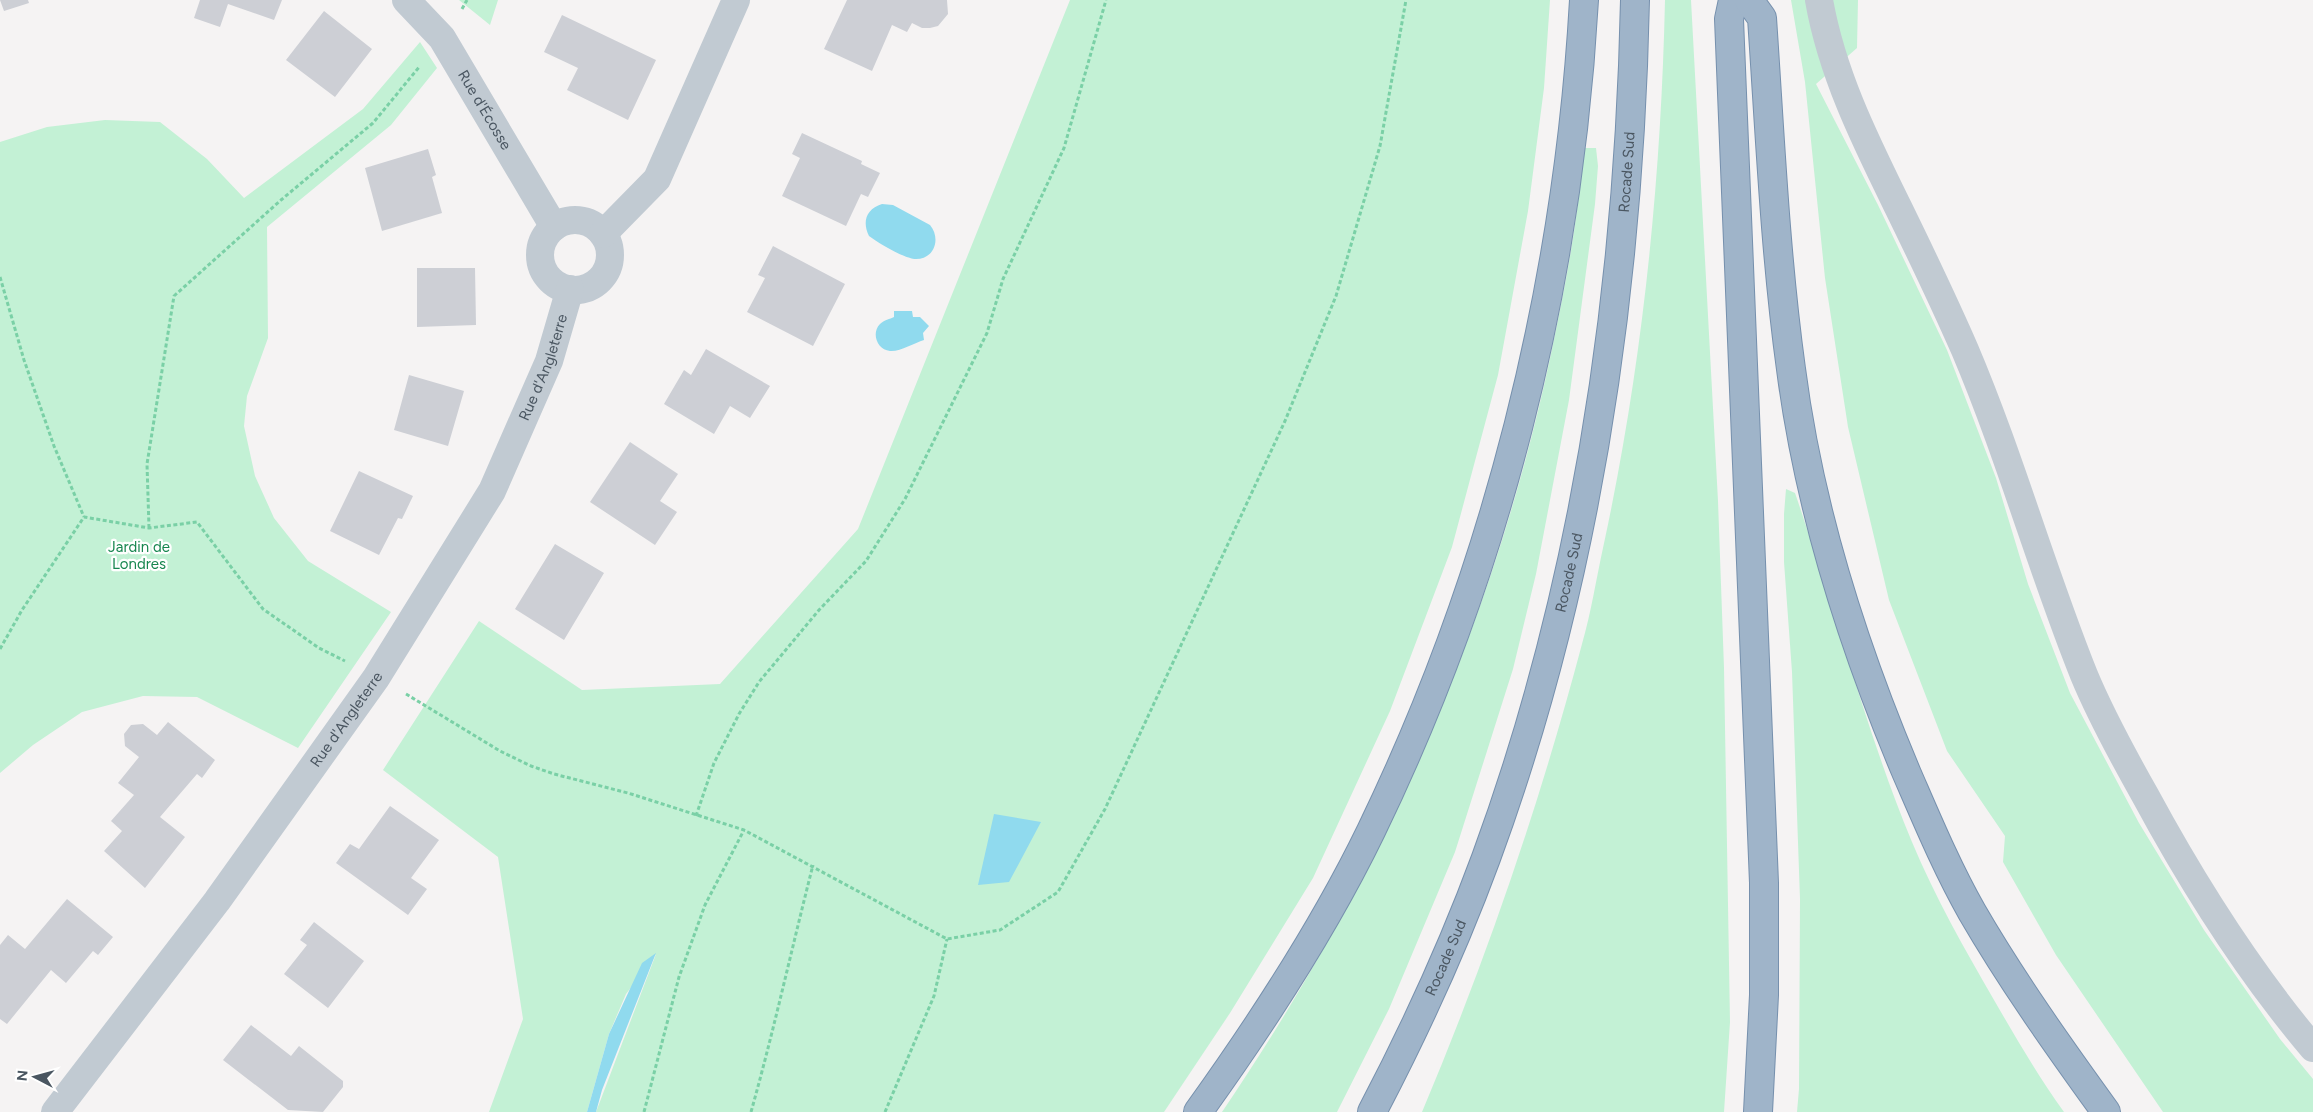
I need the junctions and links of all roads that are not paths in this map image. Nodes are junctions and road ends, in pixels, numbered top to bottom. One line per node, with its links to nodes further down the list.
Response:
1 (406, 0): 8 (street, Rue d'Écosse)
2 (736, 0): 9 (street)
3 (1584, 0): 14 (highway)
4 (1635, 0): 12 (highway, Rocade Sud)
5 (1733, 0): 15 (highway)
6 (1749, 0): 16 (highway)
7 (1819, 0): 11 (street)
8 (554, 227): 9 (street); 10 (street)
9 (603, 234): 10 (street)
10 (570, 289): 13 (street, Rue d'Angleterre)
11 (2313, 1048)
12 (1378, 1104)
13 (55, 1112)
14 (1198, 1112)
15 (1758, 1112)
16 (2106, 1112)

